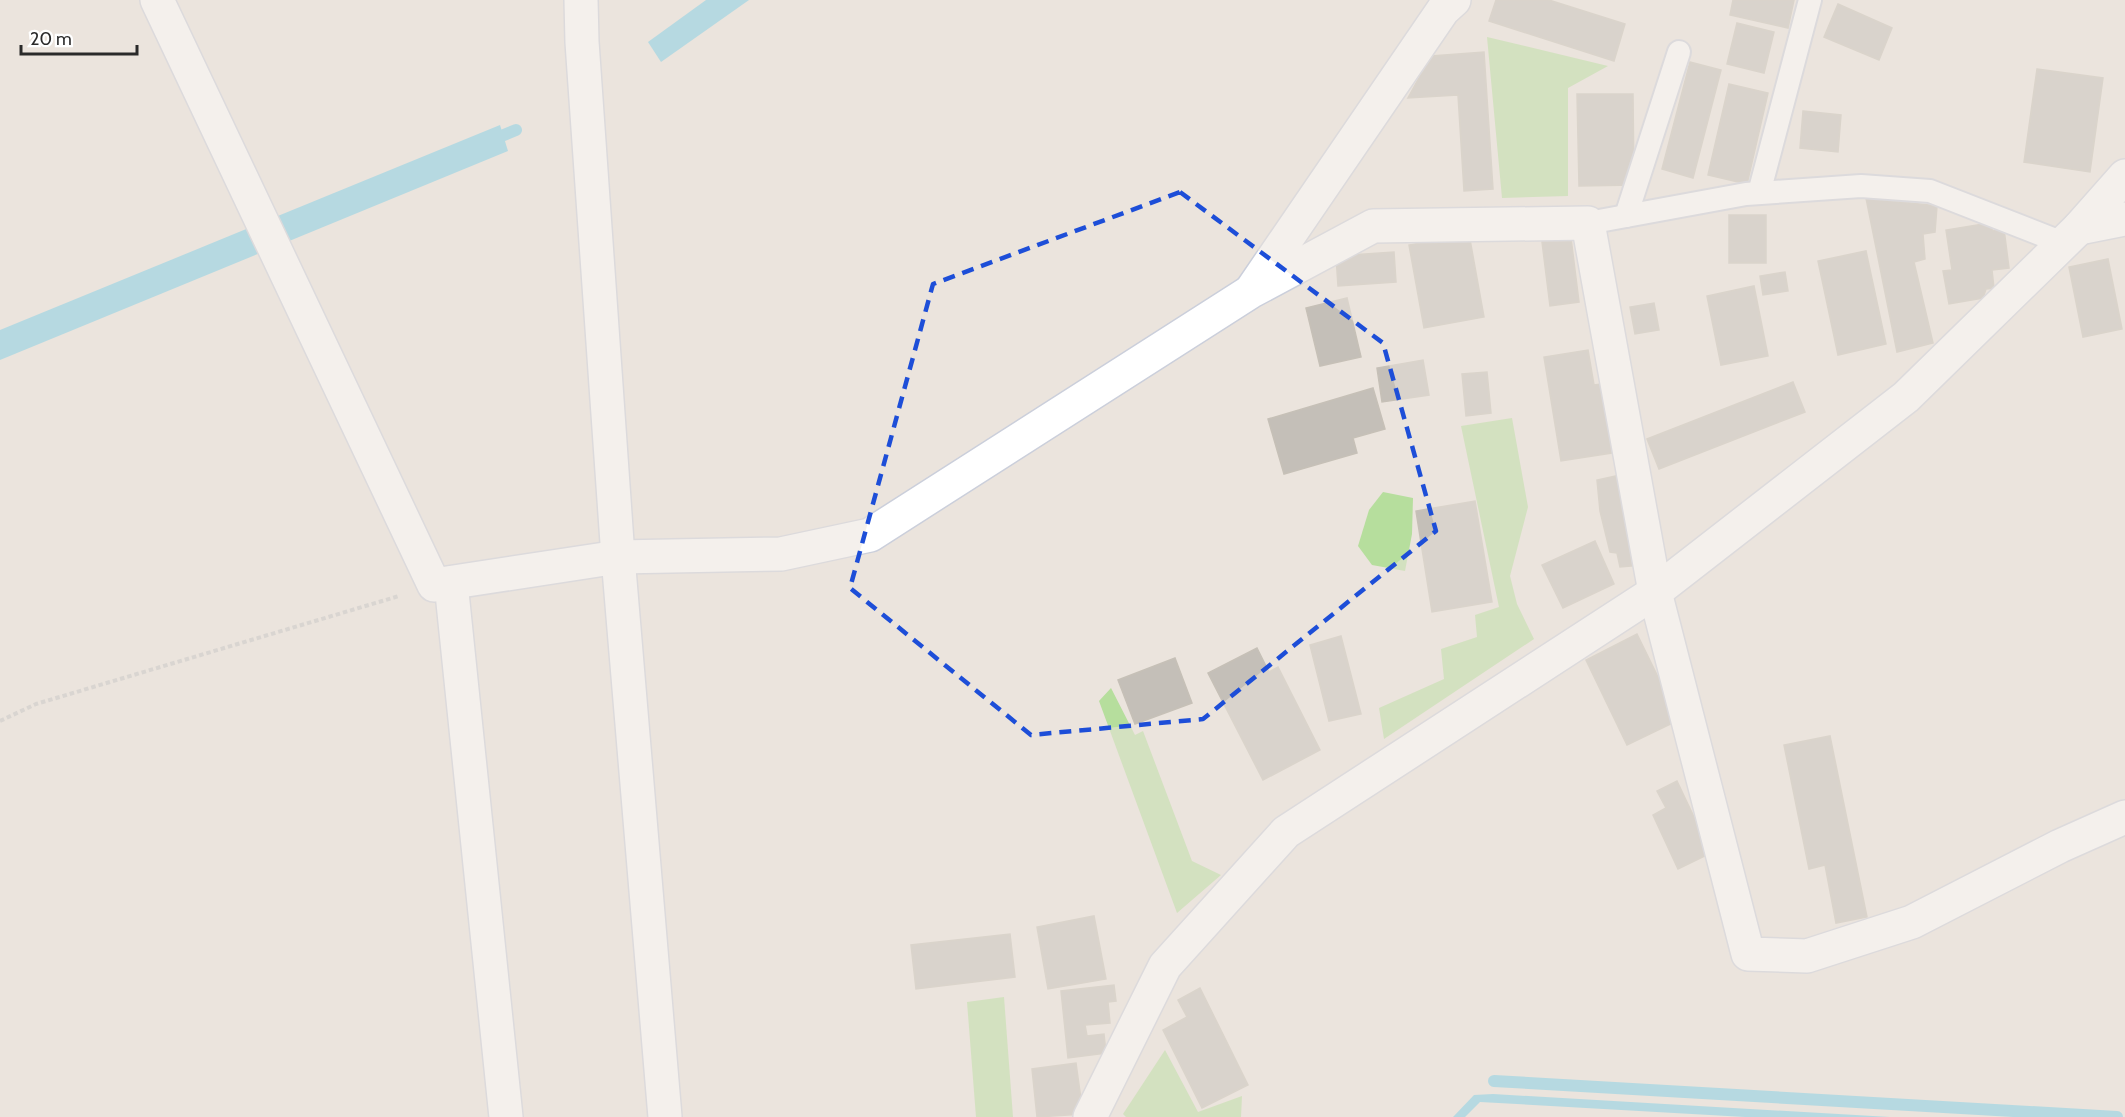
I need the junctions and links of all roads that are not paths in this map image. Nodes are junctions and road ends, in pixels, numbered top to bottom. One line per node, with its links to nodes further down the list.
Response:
1 (157, 0): 14 (street)
2 (581, 0): 13 (street)
3 (1454, 0): 12 (street)
4 (1810, 0): 7 (lane)
5 (1679, 52): 8 (lane)
6 (2125, 176): 11 (street)
7 (1759, 193): 8 (lane); 11 (lane)
8 (1626, 216): 10 (lane)
9 (2125, 219): 11 (street)
10 (1588, 223): 12 (street); 15 (street)
11 (2071, 236): 15 (street)
12 (1250, 292): 13 (street)
13 (618, 557): 14 (street); 18 (street)
14 (443, 584): 17 (street)
15 (1655, 592): 16 (street); 19 (street)
16 (2125, 817)
17 (506, 1117)
18 (664, 1117)
19 (1090, 1117)

